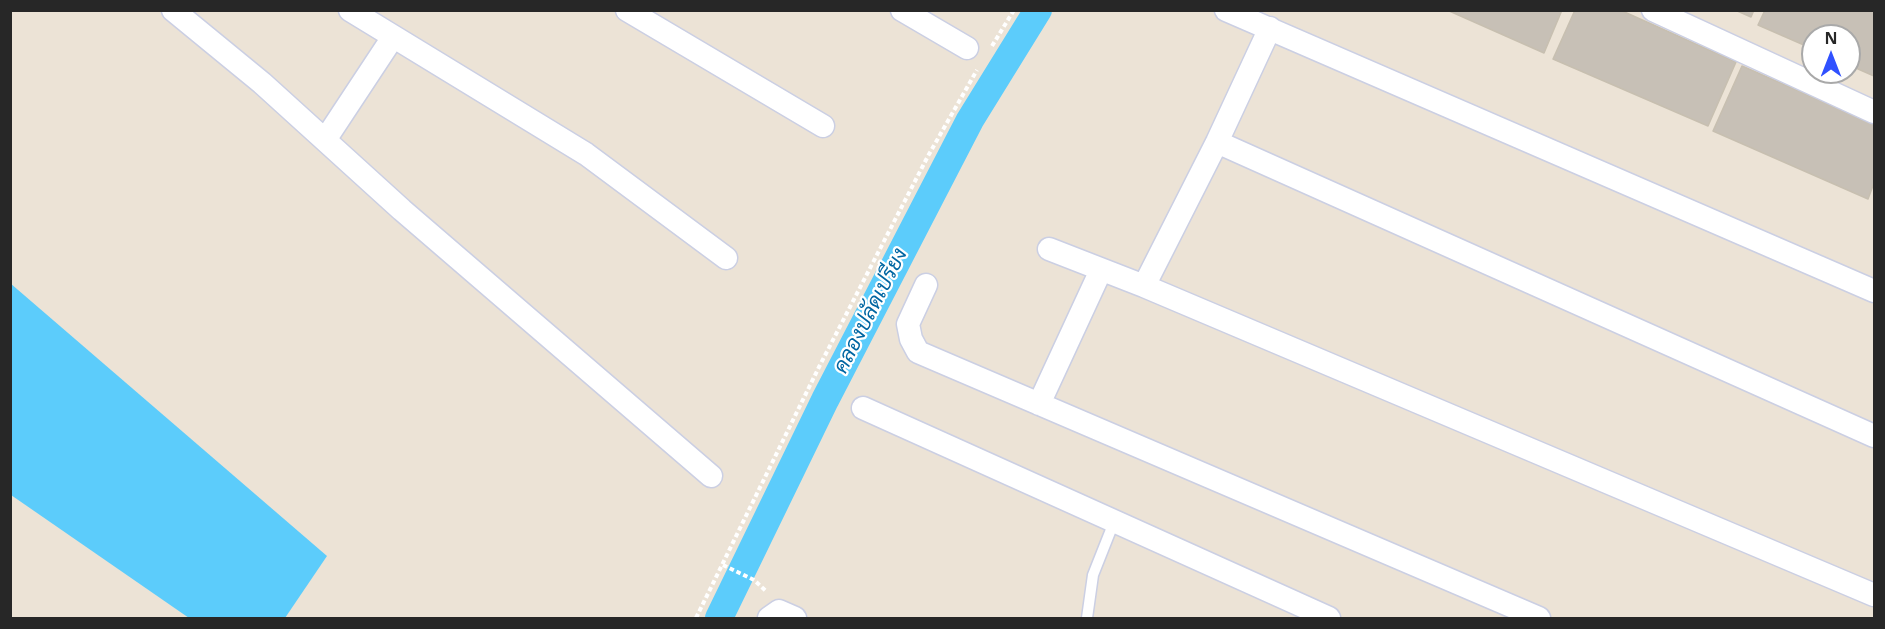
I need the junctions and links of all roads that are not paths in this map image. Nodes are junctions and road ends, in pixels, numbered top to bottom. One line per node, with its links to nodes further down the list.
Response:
1 (350, 10): 8 (street)
2 (627, 10): 11 (street)
3 (902, 10): 9 (street)
4 (1226, 10): 7 (street)
5 (1653, 10): 10 (street)
6 (187, 15): 12 (street)
7 (1270, 28): 13 (street); 19 (street)
8 (393, 38): 12 (street); 15 (street)
9 (979, 55)
10 (1875, 112)
11 (823, 126)
12 (325, 140): 23 (street)
13 (1217, 142): 18 (street); 22 (street)
14 (1049, 249): 16 (street)
15 (726, 258)
16 (1101, 270): 18 (street); 20 (street)
17 (926, 285): 20 (street)
18 (1144, 286): 25 (street)
19 (1875, 291)
20 (1039, 404): 30 (street)
21 (863, 408): 24 (street)
22 (1875, 436)
23 (711, 476)
24 (1114, 522): 28 (lane); 29 (street)
25 (1875, 595)
26 (769, 618): 27 (street)
27 (795, 618)
28 (1087, 618)
29 (1329, 618)
30 (1539, 618)

